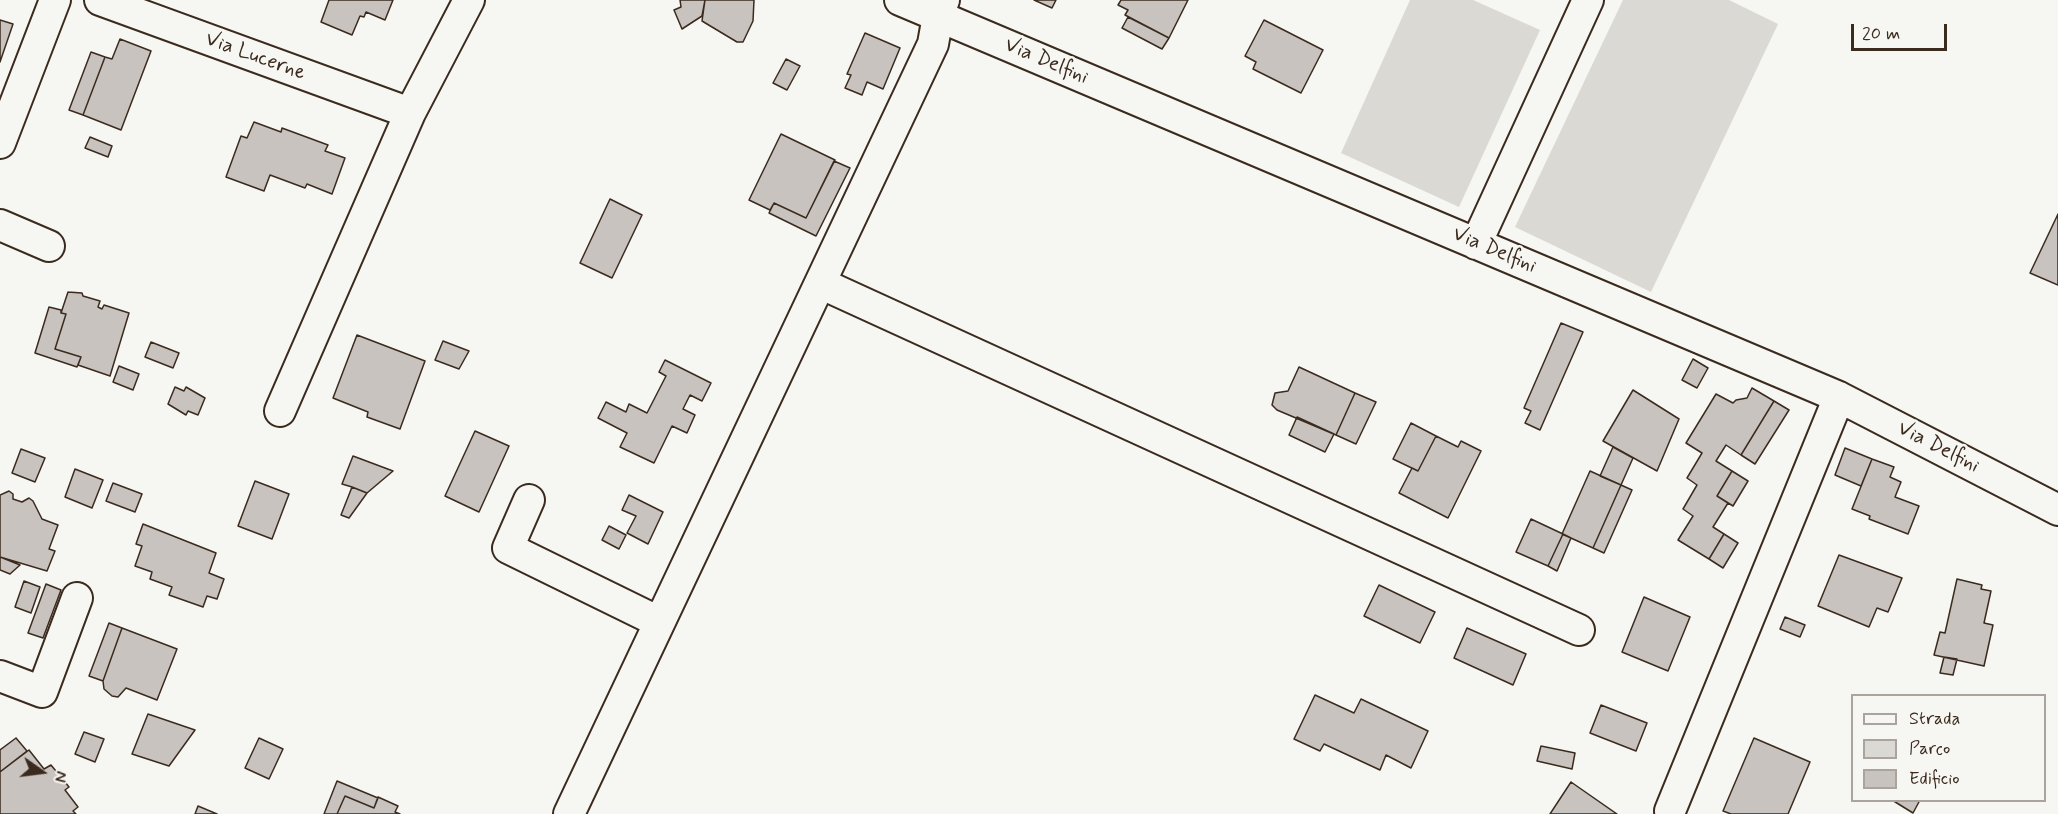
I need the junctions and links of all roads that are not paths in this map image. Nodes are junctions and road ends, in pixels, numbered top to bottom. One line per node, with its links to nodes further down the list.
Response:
1 (56, 0): 8 (street)
2 (100, 0): 7 (street, Via Lucerne)
3 (469, 0): 7 (street)
4 (900, 0): 6 (street, Via Delfini)
5 (1588, 0): 10 (street)
6 (941, 8): 10 (street, Via Delfini); 12 (street)
7 (410, 113): 14 (street)
8 (0, 143)
9 (0, 225): 11 (street)
10 (1476, 243): 13 (street, Via Delfini)
11 (50, 246)
12 (820, 283): 18 (street); 19 (street)
13 (1839, 397): 16 (street, Via Delfini); 21 (street)
14 (280, 411)
15 (529, 500): 18 (street)
16 (2058, 510)
17 (77, 598): 20 (street)
18 (659, 622): 22 (street)
19 (1580, 630)
20 (0, 676)
21 (1670, 811)
22 (569, 814)

